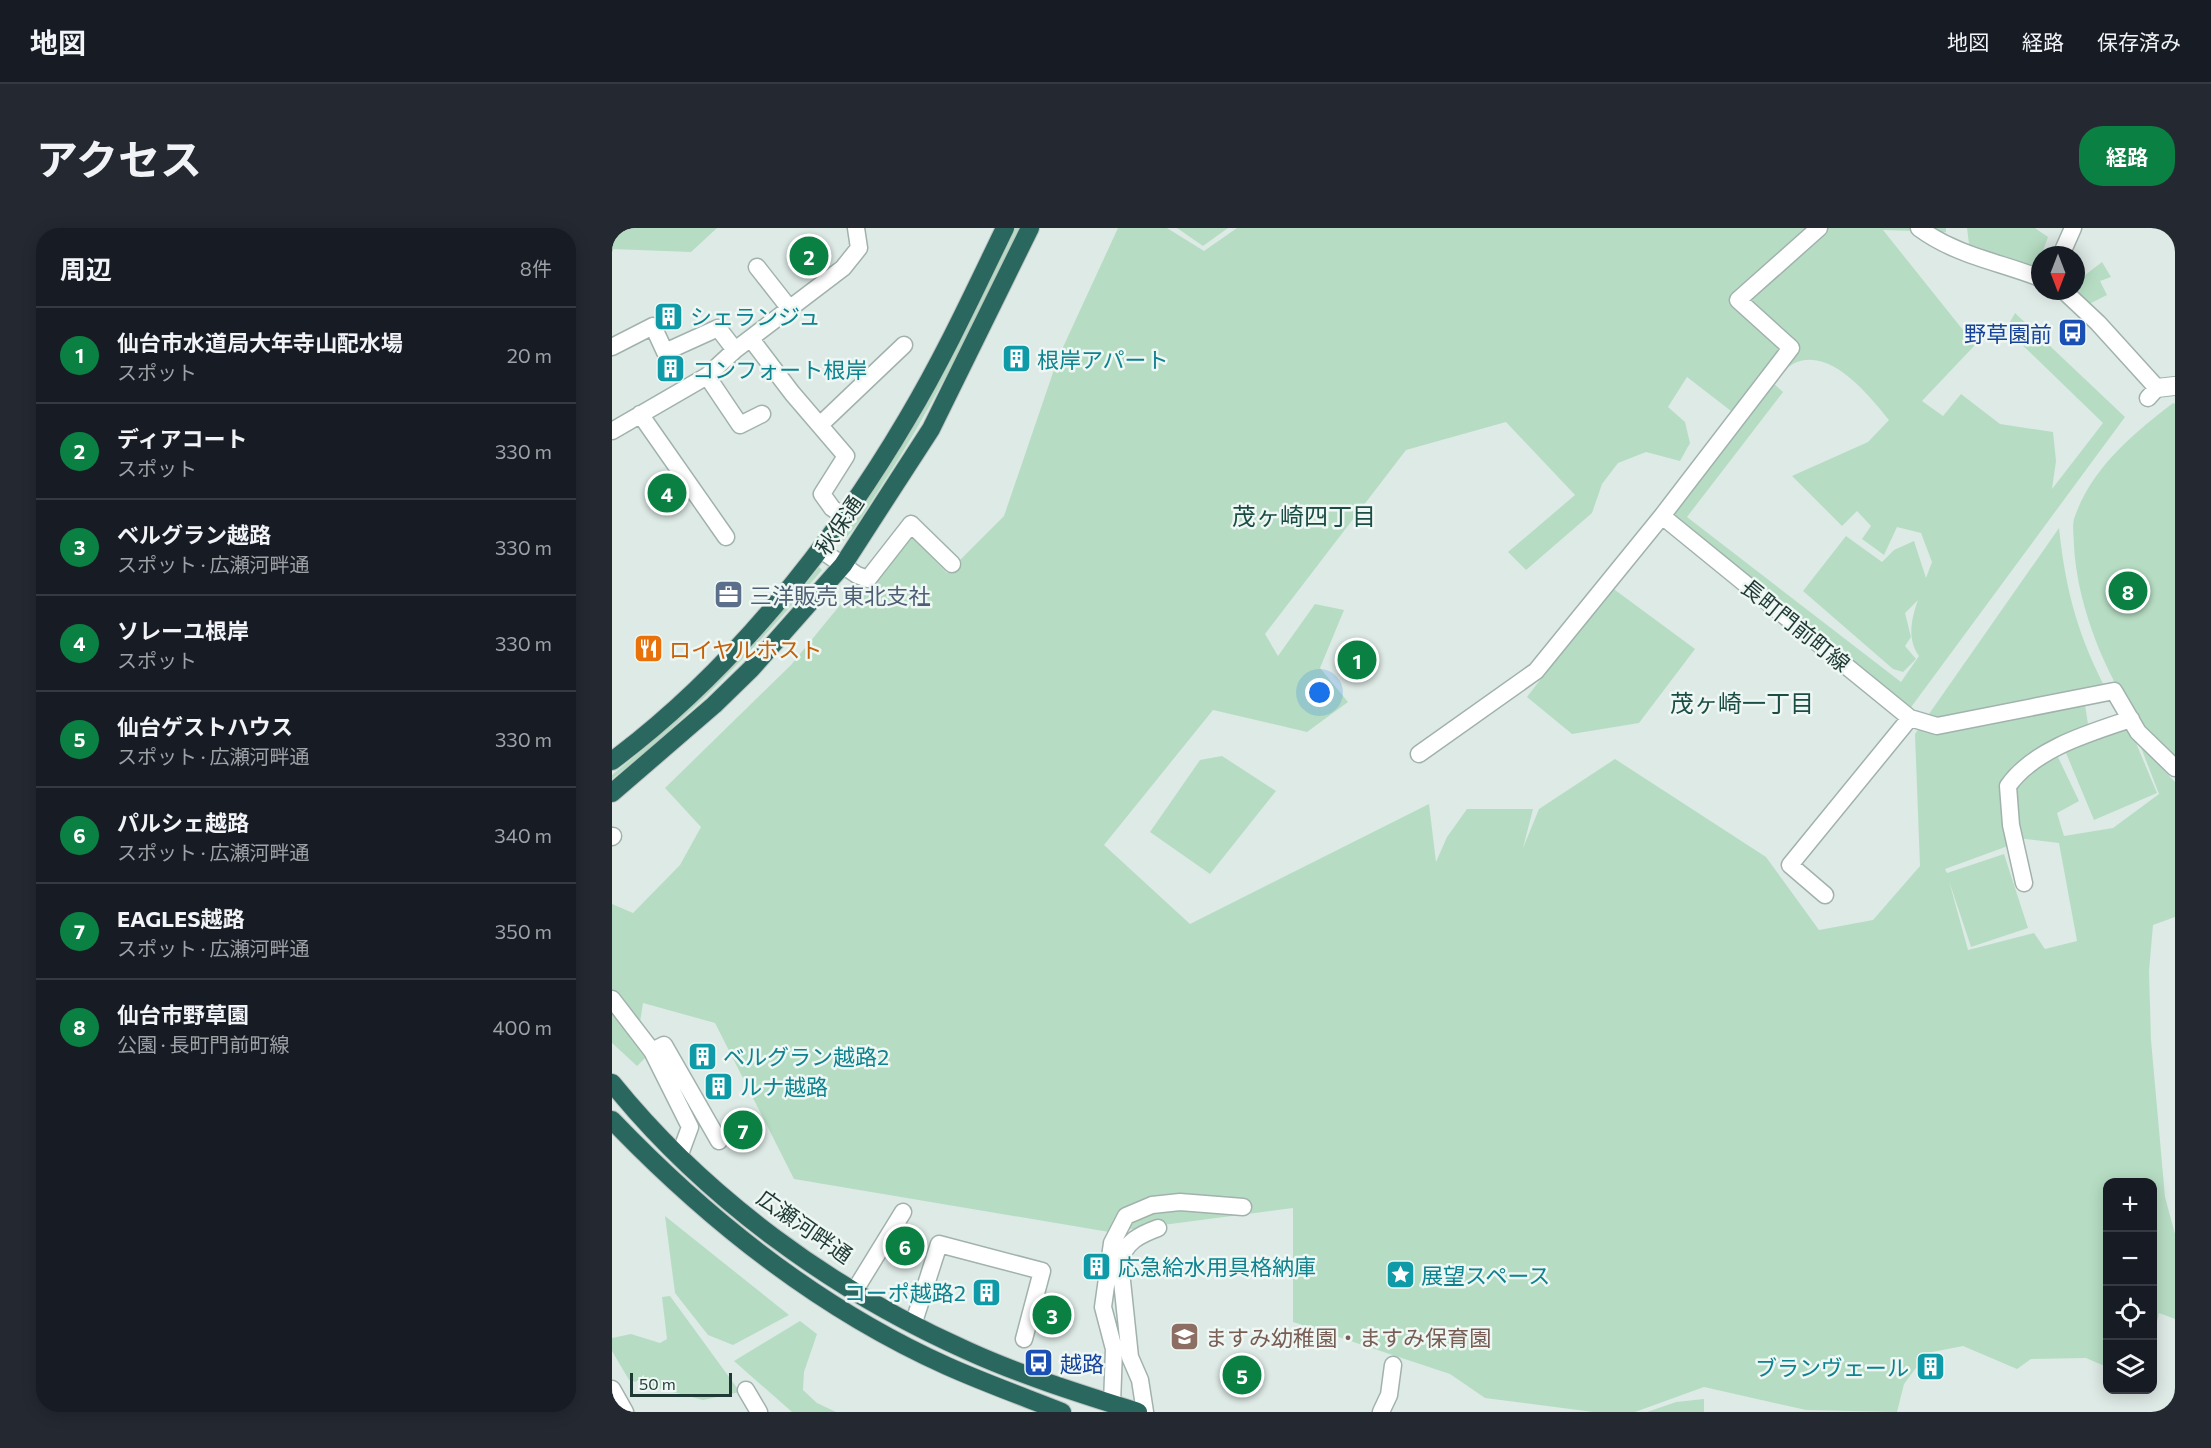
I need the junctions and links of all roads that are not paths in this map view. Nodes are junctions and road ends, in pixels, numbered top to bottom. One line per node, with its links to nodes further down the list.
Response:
1 (856, 228): 11 (street)
2 (1005, 228): 23 (highway, 秋保通)
3 (1030, 228): 27 (highway, 秋保通)
4 (1819, 228): 22 (street)
5 (1919, 228): 9 (street)
6 (2073, 228): 7 (street)
7 (2065, 246)
8 (757, 267): 11 (street)
9 (2031, 275)
10 (2074, 300): 17 (street)
11 (790, 309): 12 (street)
12 (751, 339): 15 (street); 20 (street)
13 (904, 345): 20 (street)
14 (612, 347): 15 (street)
15 (735, 350): 16 (street)
16 (707, 376): 18 (street); 19 (street)
17 (2160, 391)
18 (640, 414): 21 (street); 24 (street)
19 (762, 414)
20 (821, 424): 23 (street)
21 (612, 431)
22 (1662, 516): 28 (street, 長町門前町線); 30 (street)
23 (845, 517): 25 (highway, 秋保通)
24 (726, 537)
25 (821, 550): 27 (street); 31 (highway, 秋保通)
26 (952, 564): 27 (street)
27 (843, 565): 33 (highway, 秋保通)
28 (1910, 718): 29 (street, 長町門前町線); 35 (street)
29 (2131, 720): 32 (street, 長町門前町線); 34 (street)
30 (1419, 754)
31 (612, 762)
32 (2175, 768)
33 (612, 793)
34 (2024, 883)
35 (1825, 895)
36 (612, 999): 37 (street)
37 (652, 1051): 40 (street); 41 (street)
38 (612, 1083): 41 (highway, 広瀬河畔通)
39 (612, 1120): 54 (highway, 広瀬河畔通)
40 (719, 1142)
41 (679, 1157): 45 (highway, 広瀬河畔通)
42 (1243, 1207): 51 (street)
43 (903, 1212): 45 (street)
44 (1158, 1228): 56 (street)
45 (855, 1290): 46 (highway, 広瀬河畔通)
46 (914, 1325): 47 (street); 51 (highway, 広瀬河畔通)
47 (1024, 1339)
48 (1393, 1365): 57 (street)
49 (612, 1389): 52 (street)
50 (746, 1390): 53 (street)
51 (1112, 1404): 55 (highway, 広瀬河畔通)
52 (625, 1412)
53 (759, 1412)
54 (1062, 1412)
55 (1138, 1412)
56 (1145, 1412)
57 (1382, 1412)

